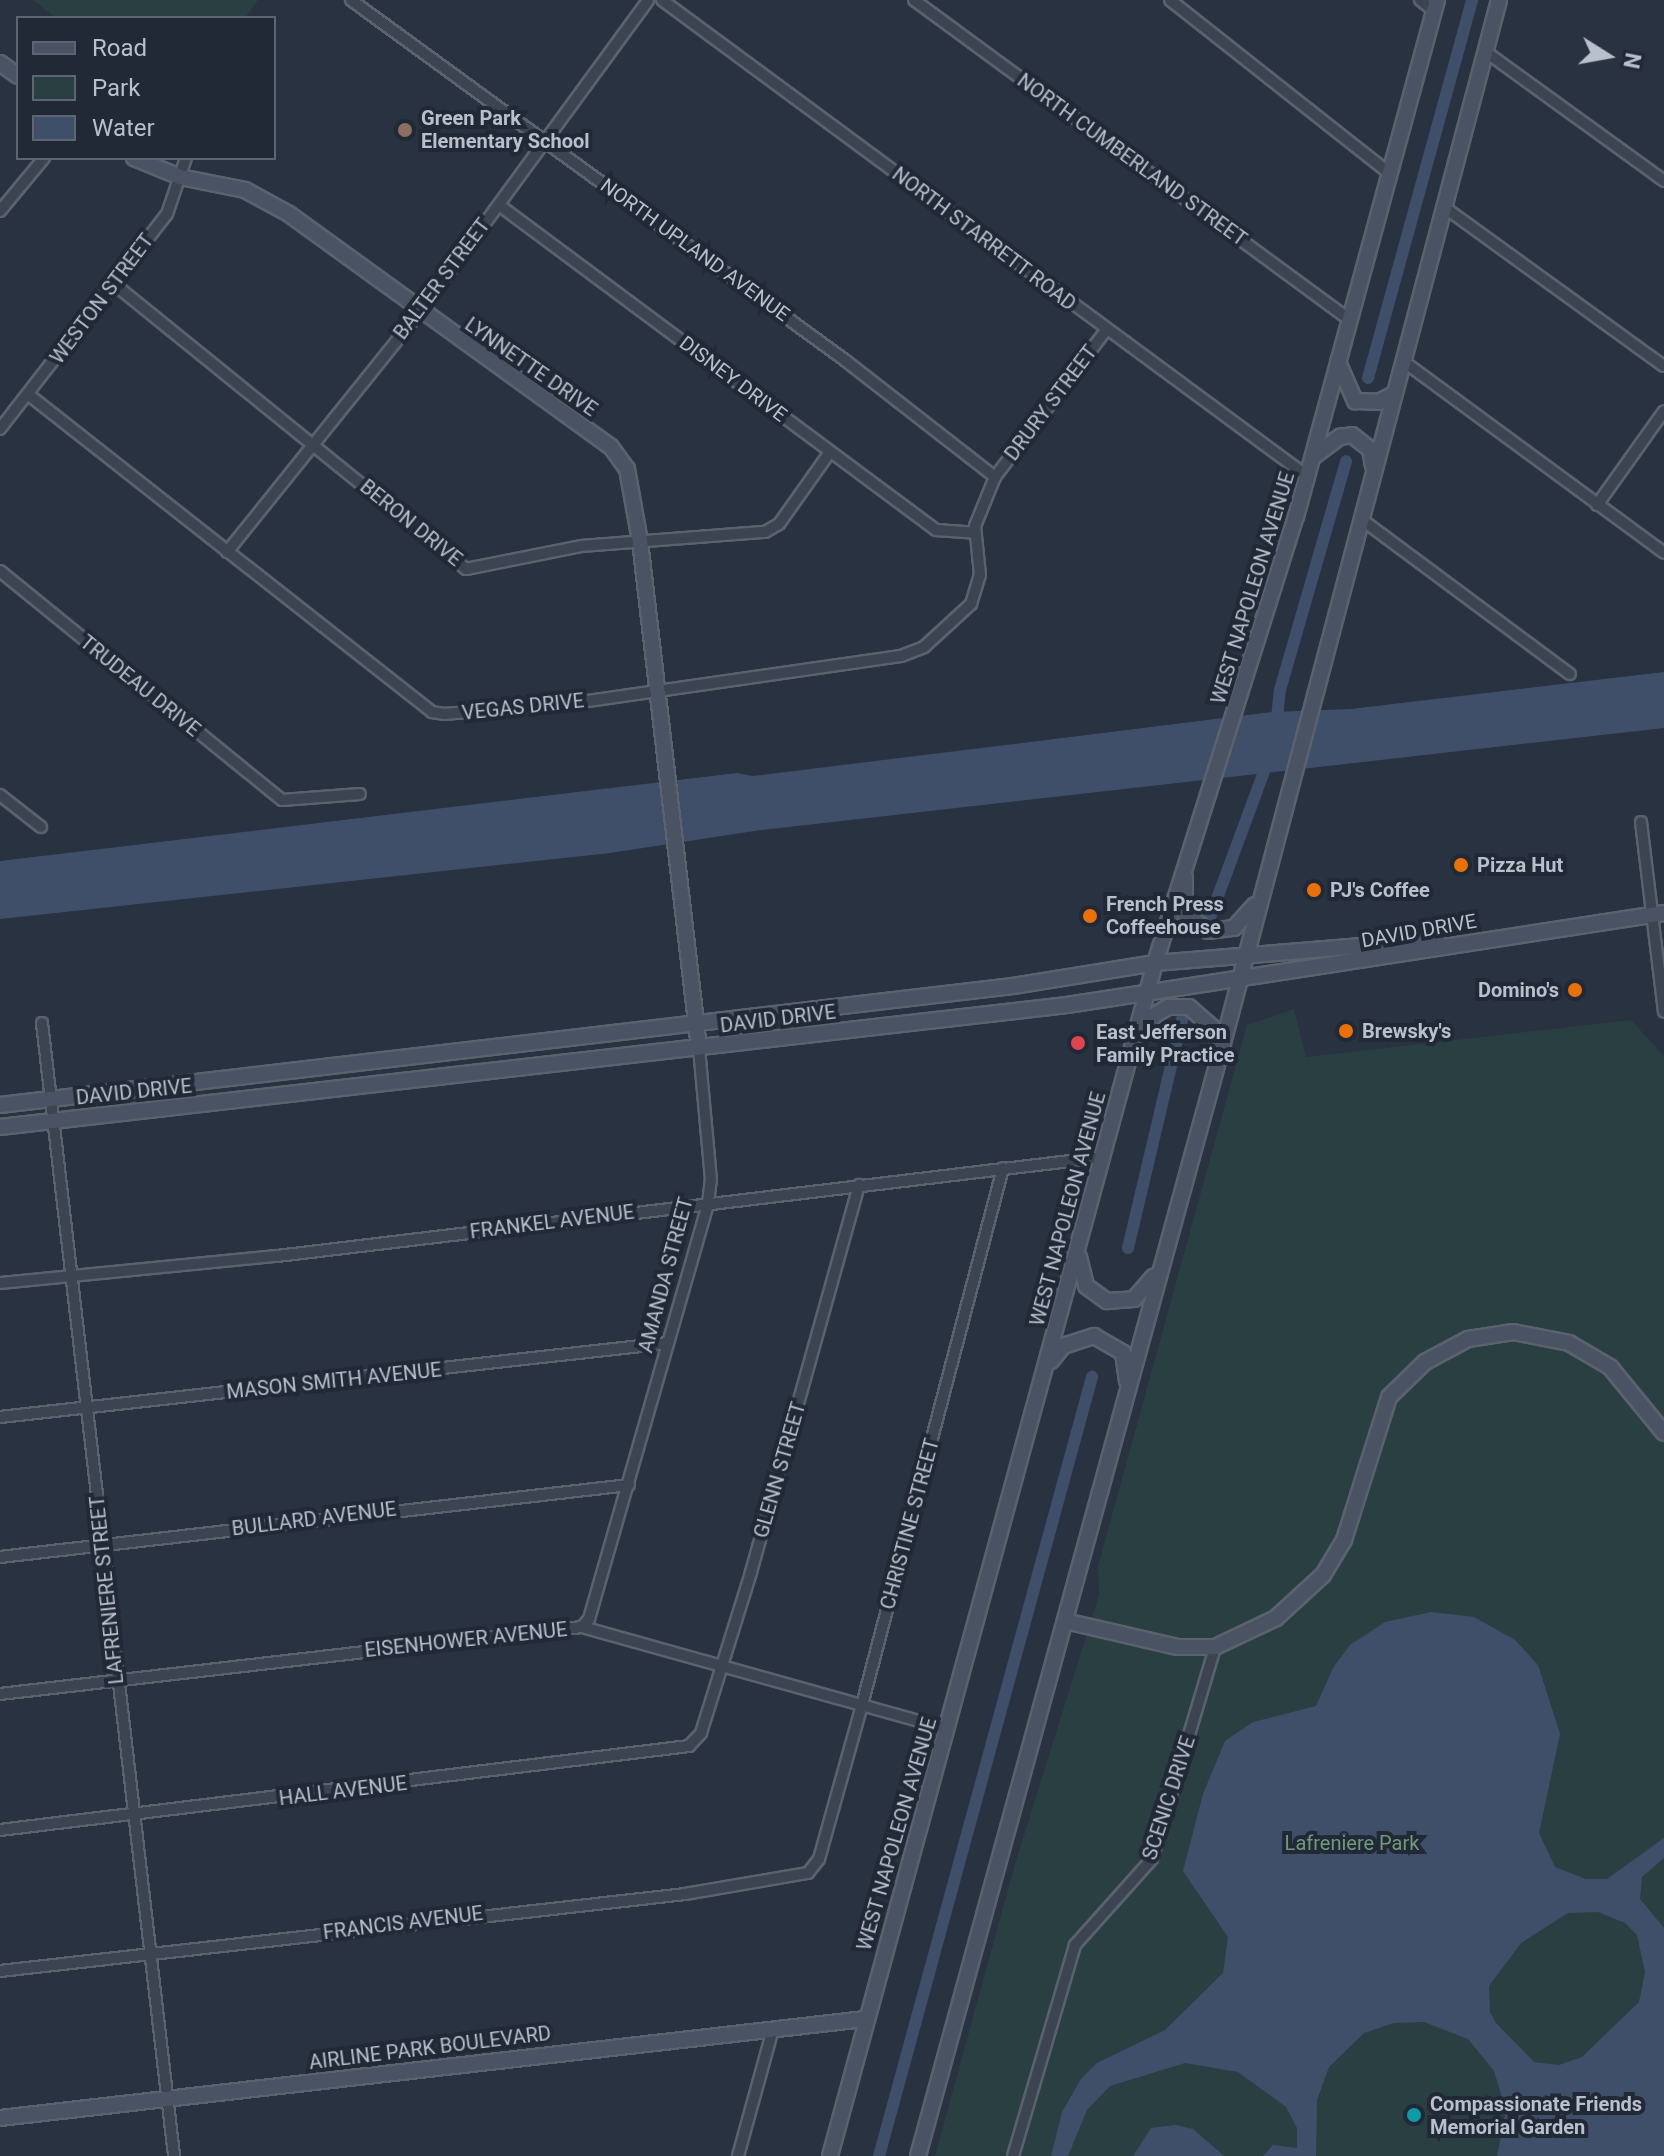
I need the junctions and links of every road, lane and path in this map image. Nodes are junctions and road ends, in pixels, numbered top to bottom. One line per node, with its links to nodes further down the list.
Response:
1 (351, 0): 10 (street, NORTH UPLAND AVENUE)
2 (648, 0): 10 (street, BALTER STREET)
3 (662, 0): 23 (street, NORTH STARRETT ROAD)
4 (914, 0): 22 (street, NORTH CUMBERLAND STREET)
5 (1170, 0): 14 (street)
6 (1420, 0): 8 (street)
7 (1499, 0): 9 (main road)
8 (1436, 5): 14 (main road, WEST NAPOLEON AVENUE)
9 (1486, 52): 16 (street); 18 (main road)
10 (545, 140): 17 (street, BALTER STREET); 36 (street, NORTH UPLAND AVENUE)
11 (42, 160): 19 (street)
12 (139, 160): 15 (main road, LYNNETTE DRIVE)
13 (185, 160): 15 (street, WESTON STREET)
14 (1390, 174): 22 (main road, WEST NAPOLEON AVENUE)
15 (180, 177): 20 (street, WESTON STREET); 21 (main road, LYNNETTE DRIVE)
16 (1664, 181)
17 (499, 205): 21 (street, BALTER STREET); 32 (street, DISNEY DRIVE)
18 (1444, 207): 24 (main road); 26 (street)
19 (0, 211)
20 (114, 284): 28 (street, WESTON STREET); 31 (street, BERON DRIVE)
21 (420, 312): 31 (street, BALTER STREET); 40 (main road, LYNNETTE DRIVE)
22 (1350, 320): 25 (main road, WEST NAPOLEON AVENUE)
23 (1106, 330): 35 (street, NORTH STARRETT ROAD); 36 (street, DRURY STREET)
24 (1403, 361): 27 (main road); 37 (street)
25 (1338, 362): 27 (main road); 33 (main road, WEST NAPOLEON AVENUE)
26 (1664, 366)
27 (1394, 394): 34 (main road)
28 (29, 395): 30 (street, WESTON STREET); 41 (street, VEGAS DRIVE)
29 (1664, 411): 37 (street)
30 (0, 429)
31 (312, 442): 40 (street, BERON DRIVE); 41 (street, BALTER STREET)
32 (830, 452): 39 (street, DISNEY DRIVE); 40 (street, BERON DRIVE)
33 (1313, 457): 34 (main road); 35 (main road, WEST NAPOLEON AVENUE)
34 (1374, 470): 38 (main road)
35 (1307, 476): 51 (main road, WEST NAPOLEON AVENUE)
36 (995, 477): 39 (street, VEGAS DRIVE)
37 (1597, 505): 42 (street)
38 (1361, 519): 44 (street); 52 (main road)
39 (975, 533): 45 (street, VEGAS DRIVE)
40 (640, 541): 45 (main road, LYNNETTE DRIVE)
41 (227, 552): 45 (street, VEGAS DRIVE)
42 (1664, 553)
43 (0, 571): 47 (street, TRUDEAU DRIVE)
44 (1570, 674)
45 (659, 690): 46 (main road, LYNNETTE DRIVE)
46 (670, 779): 61 (main road, AMANDA STREET)
47 (360, 794)
48 (0, 795): 50 (street)
49 (1641, 822): 53 (street)
50 (41, 827)
51 (1185, 861): 52 (main road); 56 (main road, WEST NAPOLEON AVENUE)
52 (1258, 900): 55 (main road)
53 (1657, 914): 54 (main road, DAVID DRIVE); 59 (street)
54 (1557, 928): 55 (main road, DAVID DRIVE); 57 (main road, DAVID DRIVE)
55 (1244, 955): 56 (main road, DAVID DRIVE); 57 (main road)
56 (1155, 963): 58 (main road, WEST NAPOLEON AVENUE); 61 (main road, DAVID DRIVE)
57 (1239, 980): 58 (main road, DAVID DRIVE); 64 (main road)
58 (1148, 991): 62 (main road, WEST NAPOLEON AVENUE); 63 (main road, DAVID DRIVE)
59 (1664, 1012)
60 (42, 1023): 67 (street, LAFRENIERE STREET)
61 (699, 1023): 63 (main road, AMANDA STREET); 65 (main road, DAVID DRIVE)
62 (1135, 1043): 64 (main road); 71 (main road, WEST NAPOLEON AVENUE)
63 (699, 1048): 66 (main road, DAVID DRIVE); 74 (street, AMANDA STREET)
64 (1221, 1051): 76 (main road)
65 (370, 1060): 66 (main road); 67 (main road, DAVID DRIVE)
66 (373, 1085): 69 (main road, DAVID DRIVE)
67 (51, 1100): 68 (main road, DAVID DRIVE); 69 (street, LAFRENIERE STREET)
68 (0, 1105)
69 (54, 1121): 70 (main road, DAVID DRIVE); 77 (street, LAFRENIERE STREET)
70 (0, 1127)
71 (1103, 1157): 72 (street, FRANKEL AVENUE); 75 (main road, WEST NAPOLEON AVENUE)
72 (1003, 1168): 73 (street, FRANKEL AVENUE); 94 (street, CHRISTINE STREET)
73 (859, 1185): 74 (street, FRANKEL AVENUE); 91 (street, GLENN STREET)
74 (708, 1203): 77 (street, FRANKEL AVENUE); 79 (street, AMANDA STREET)
75 (1078, 1248): 76 (main road); 80 (main road, WEST NAPOLEON AVENUE)
76 (1162, 1264): 81 (main road)
77 (70, 1275): 78 (street, FRANKEL AVENUE); 82 (street, LAFRENIERE STREET)
78 (0, 1283)
79 (668, 1343): 82 (street, MASON SMITH AVENUE); 85 (street, AMANDA STREET)
80 (1045, 1373): 81 (main road); 95 (main road, WEST NAPOLEON AVENUE)
81 (1127, 1393): 88 (main road)
82 (85, 1407): 83 (street, MASON SMITH AVENUE); 86 (street, LAFRENIERE STREET)
83 (0, 1417)
84 (1664, 1433): 90 (main road)
85 (629, 1485): 86 (street, BULLARD AVENUE); 89 (street, AMANDA STREET)
86 (102, 1545): 87 (street, BULLARD AVENUE); 92 (street, LAFRENIERE STREET)
87 (0, 1557)
88 (1065, 1621): 90 (main road); 109 (main road)
89 (582, 1627): 91 (street, EISENHOWER AVENUE); 92 (street, EISENHOWER AVENUE)
90 (1215, 1647): 110 (street, SCENIC DRIVE)
91 (721, 1667): 94 (street, EISENHOWER AVENUE); 96 (street, GLENN STREET)
92 (117, 1681): 93 (street, EISENHOWER AVENUE); 97 (street, LAFRENIERE STREET)
93 (0, 1694)
94 (862, 1705): 95 (street, EISENHOWER AVENUE); 99 (street, CHRISTINE STREET)
95 (947, 1729): 102 (main road, WEST NAPOLEON AVENUE)
96 (684, 1747): 97 (street, HALL AVENUE)
97 (132, 1816): 98 (street, HALL AVENUE); 100 (street, LAFRENIERE STREET)
98 (0, 1830)
99 (806, 1874): 100 (street, FRANCIS AVENUE)
100 (149, 1953): 101 (street, FRANCIS AVENUE); 104 (street, LAFRENIERE STREET)
101 (0, 1971)
102 (865, 2019): 103 (main road, AIRLINE PARK BOULEVARD); 108 (main road, WEST NAPOLEON AVENUE)
103 (773, 2029): 104 (main road, AIRLINE PARK BOULEVARD); 107 (street)
104 (167, 2099): 105 (main road, AIRLINE PARK BOULEVARD); 106 (street, LAFRENIERE STREET)
105 (0, 2118)
106 (174, 2156)
107 (738, 2156)
108 (830, 2156)
109 (918, 2156)
110 (1013, 2156)

